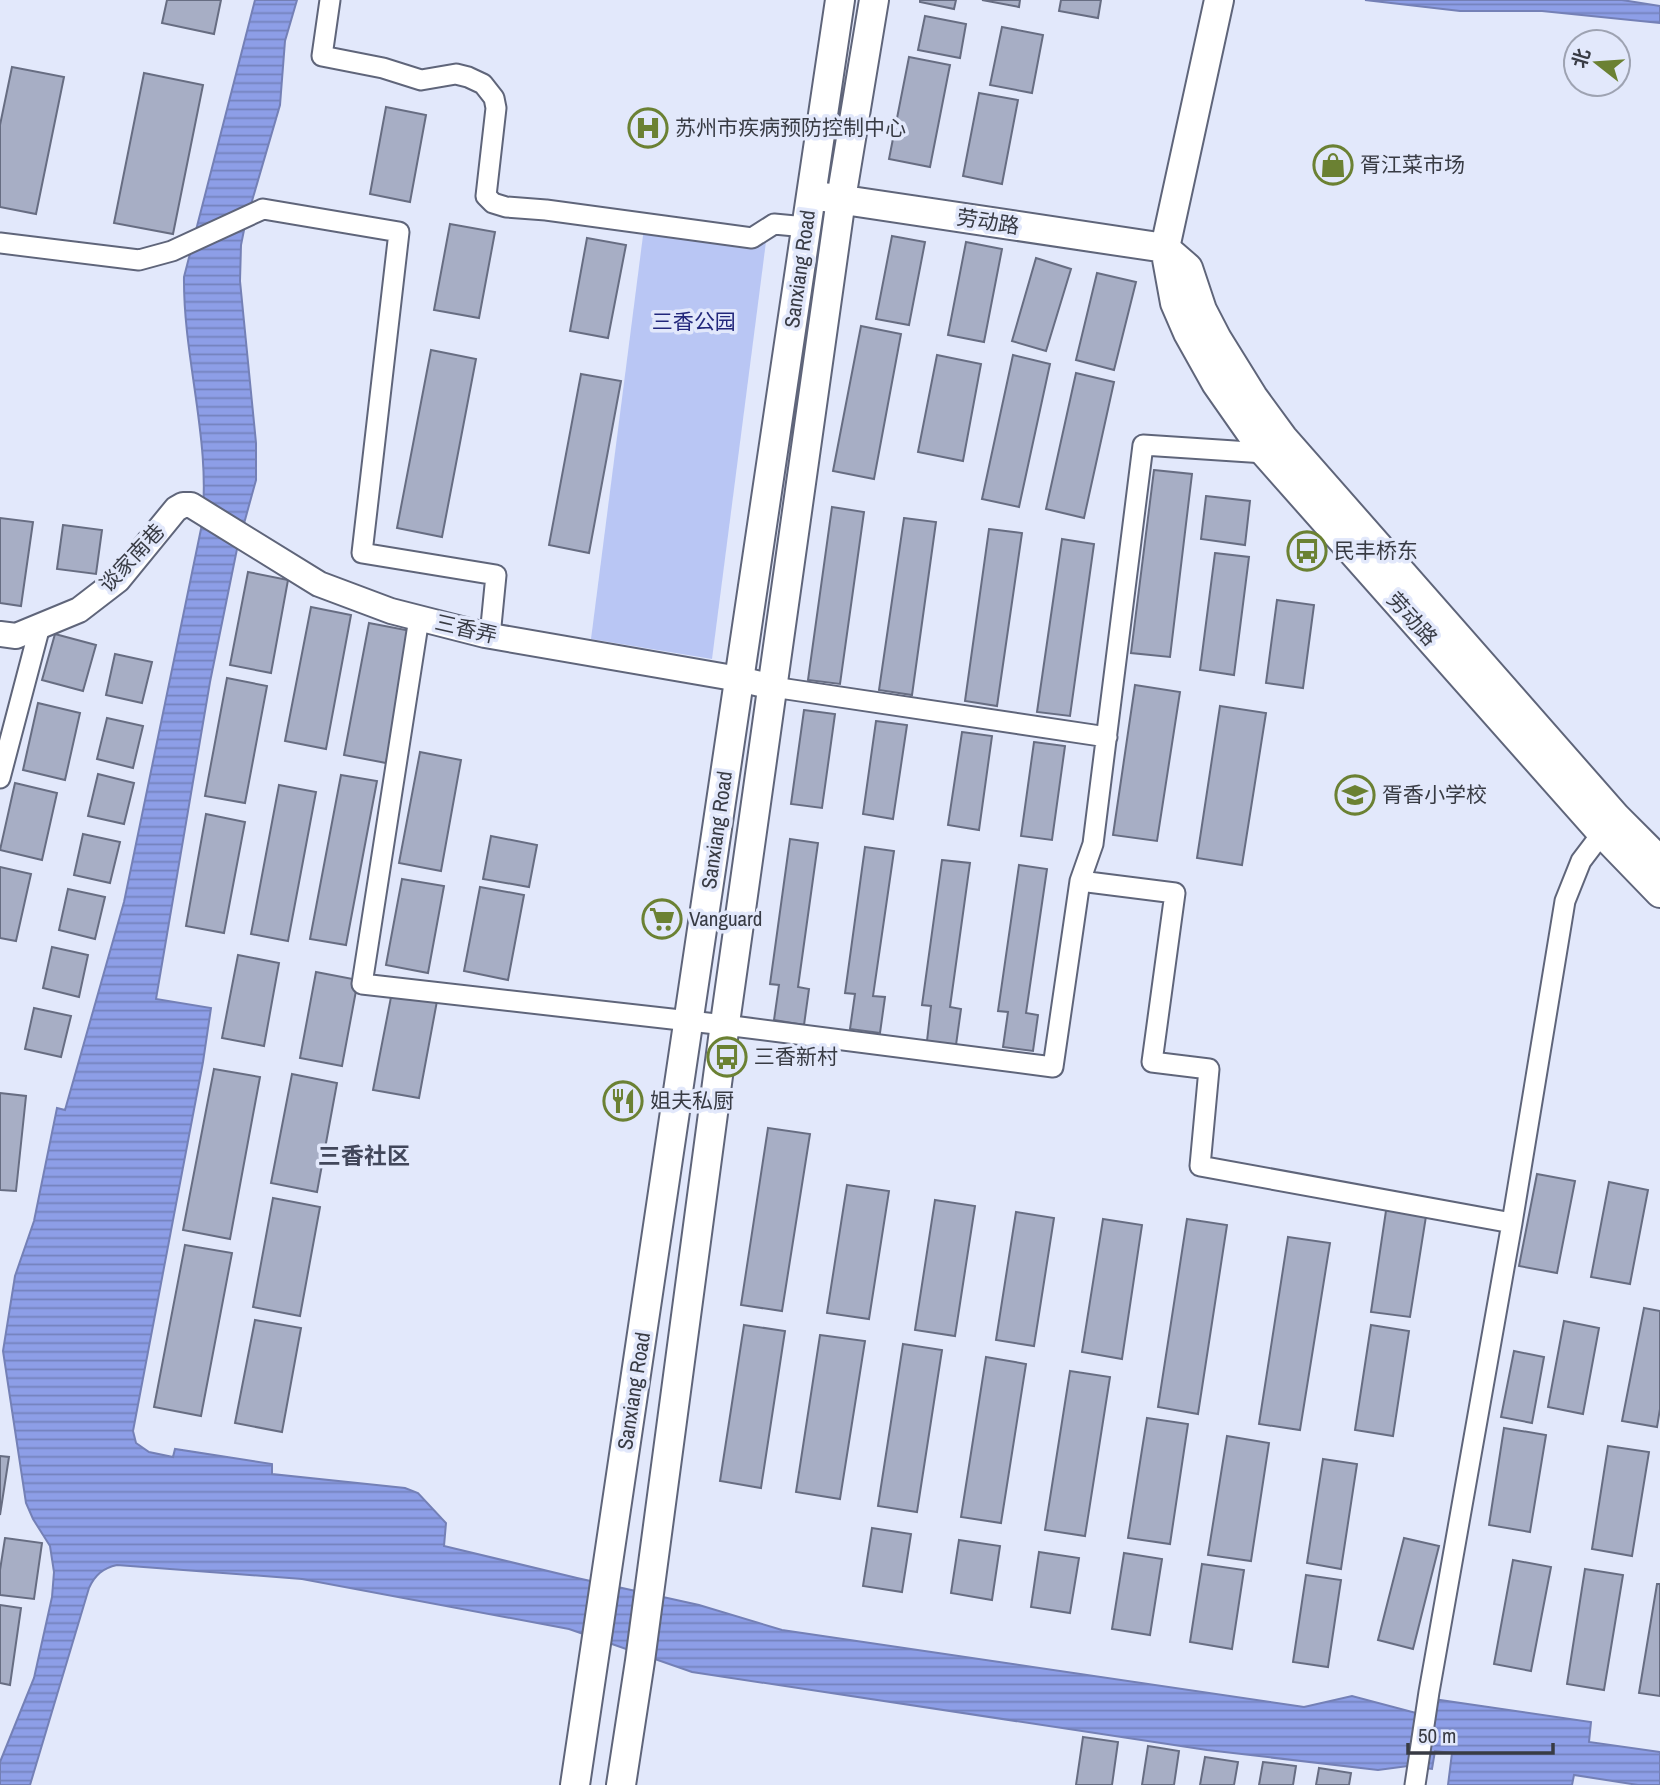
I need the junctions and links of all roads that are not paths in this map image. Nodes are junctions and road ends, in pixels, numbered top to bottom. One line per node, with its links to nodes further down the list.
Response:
1 (330, 0): 7 (street)
2 (840, 0): 5 (main road, Sanxiang Road)
3 (874, 0): 6 (main road, Sanxiang Road)
4 (1219, 0): 9 (main road, 劳动路)
5 (811, 195): 6 (main road, 劳动路); 7 (main road, Sanxiang Road)
6 (841, 199): 9 (main road, 劳动路); 17 (main road, Sanxiang Road)
7 (806, 227): 16 (main road, Sanxiang Road)
8 (0, 243): 15 (street)
9 (1165, 248): 10 (main road, 劳动路); 20 (main road, 劳动路)
10 (1265, 453): 18 (street); 20 (main road, 劳动路)
11 (187, 505): 12 (street, 三香弄); 13 (street, 谈家南巷)
12 (419, 618): 15 (street, 三香弄); 24 (street)
13 (40, 626): 14 (street, 谈家南巷); 19 (street)
14 (0, 634)
15 (490, 636): 16 (street, 三香弄)
16 (739, 678): 17 (street, 三香弄); 24 (main road, Sanxiang Road)
17 (774, 687): 18 (street); 25 (main road, Sanxiang Road)
18 (1107, 737): 22 (street)
19 (0, 778)
20 (1608, 825): 21 (main road, 劳动路); 23 (main road, 劳动路); 26 (street)
21 (1660, 861)
22 (1080, 881): 25 (street); 26 (street)
23 (1660, 893)
24 (689, 1022): 25 (street); 28 (main road, Sanxiang Road)
25 (725, 1025): 29 (main road, Sanxiang Road)
26 (1512, 1223): 27 (street)
27 (1416, 1780)
28 (575, 1785)
29 (621, 1785)

